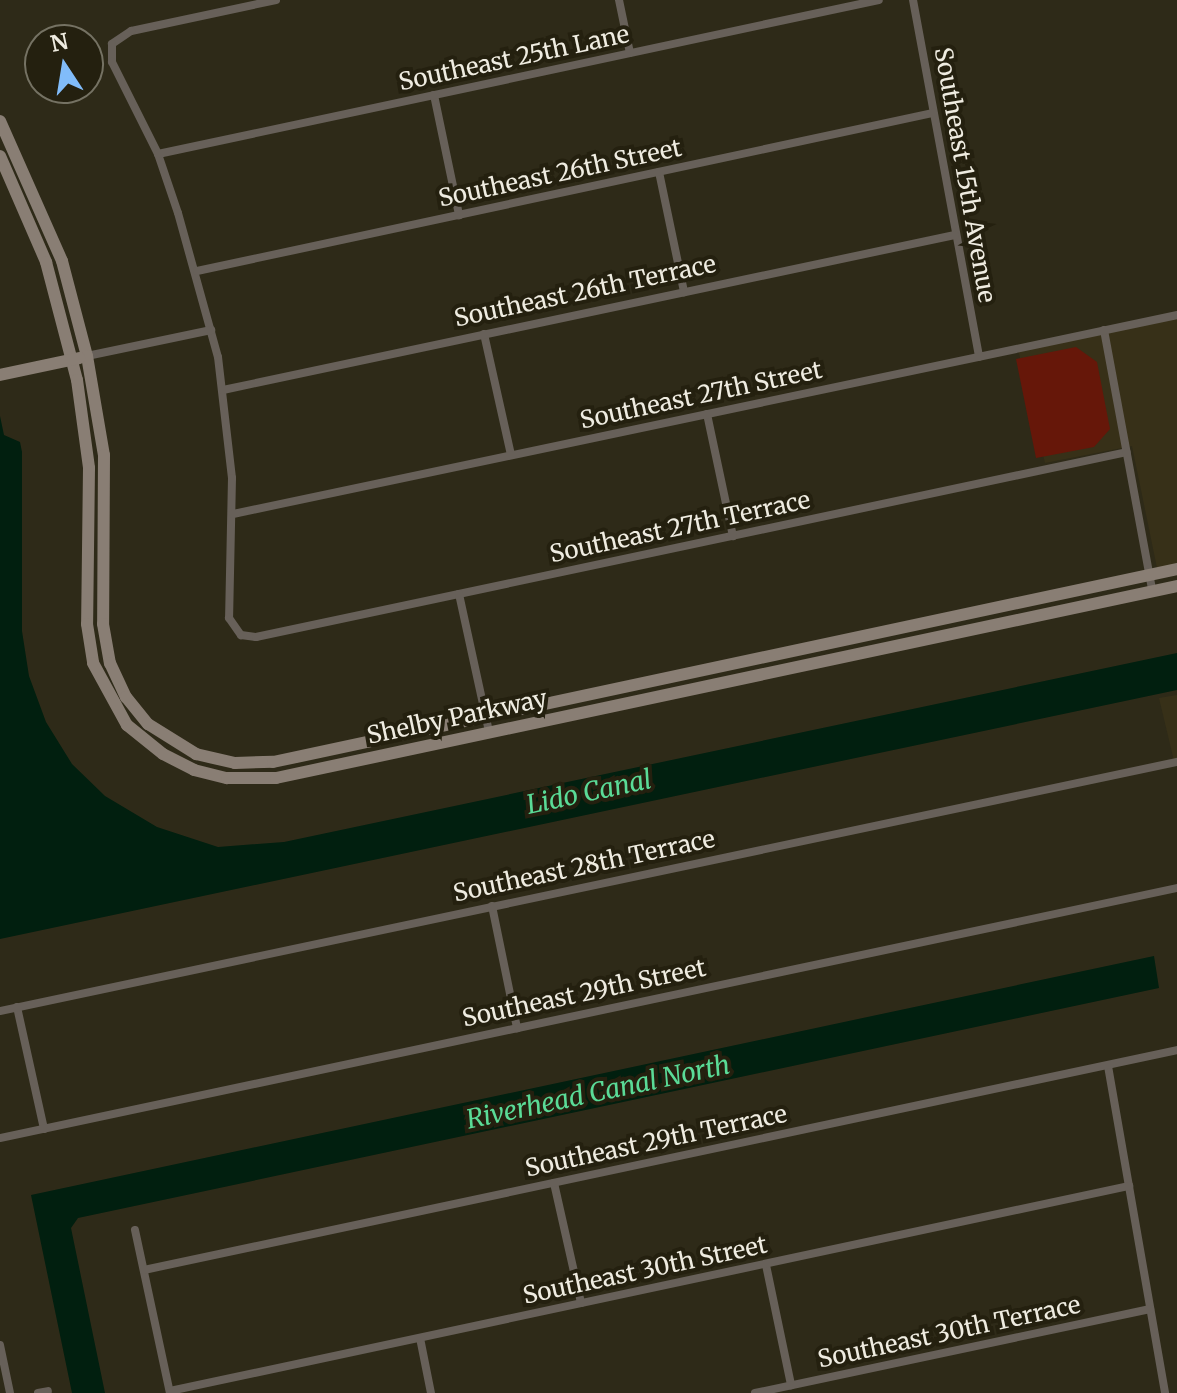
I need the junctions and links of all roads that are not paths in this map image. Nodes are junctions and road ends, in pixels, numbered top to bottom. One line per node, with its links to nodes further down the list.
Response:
1 (276, 0): 9 (street)
2 (619, 0): 5 (street)
3 (879, 0): 5 (street, Southeast 25th Lane)
4 (913, 0): 7 (street, Southeast 15th Avenue)
5 (630, 53): 6 (street, Southeast 25th Lane)
6 (434, 95): 9 (street, Southeast 25th Lane); 12 (street)
7 (933, 113): 11 (street, Southeast 26th Street); 13 (street, Southeast 15th Avenue)
8 (2, 129): 20 (street, Shelby Parkway)
9 (158, 154): 14 (street)
10 (0, 156): 22 (street, Shelby Parkway)
11 (659, 172): 12 (street, Southeast 26th Street); 15 (street)
12 (459, 215): 14 (street, Southeast 26th Street)
13 (955, 235): 15 (street, Southeast 26th Terrace); 21 (street, Southeast 15th Avenue)
14 (197, 271): 17 (street)
15 (684, 292): 19 (street, Southeast 26th Terrace)
16 (1177, 315): 18 (street, Southeast 27th Street)
17 (211, 330): 20 (street); 24 (street)
18 (1104, 330): 21 (street, Southeast 27th Street); 26 (street)
19 (484, 334): 24 (street, Southeast 26th Terrace); 27 (street)
20 (87, 356): 22 (street); 37 (street, Shelby Parkway)
21 (979, 357): 25 (street, Southeast 27th Street)
22 (73, 359): 23 (street); 39 (street, Shelby Parkway)
23 (0, 375)
24 (223, 390): 28 (street)
25 (707, 414): 27 (street, Southeast 27th Street); 29 (street)
26 (1127, 452): 29 (street, Southeast 27th Terrace); 31 (street)
27 (511, 455): 28 (street, Southeast 27th Street)
28 (233, 514): 34 (street, Southeast 27th Terrace)
29 (733, 536): 34 (street, Southeast 27th Terrace)
30 (1177, 569): 31 (street, Shelby Parkway)
31 (1149, 576): 33 (street); 35 (street, Shelby Parkway)
32 (1177, 586): 33 (street, Shelby Parkway)
33 (1152, 590): 36 (street, Shelby Parkway)
34 (459, 594): 35 (street)
35 (486, 717): 36 (street); 37 (street, Shelby Parkway)
36 (489, 732): 39 (street, Shelby Parkway)
37 (273, 762): 39 (street)
38 (1177, 762): 41 (street, Southeast 28th Terrace)
39 (276, 778)
40 (1177, 888): 44 (street, Southeast 29th Street)
41 (492, 906): 42 (street, Southeast 28th Terrace); 44 (street)
42 (17, 1007): 43 (street, Southeast 28th Terrace); 47 (street)
43 (0, 1011)
44 (517, 1028): 47 (street, Southeast 29th Street)
45 (1177, 1050): 46 (street, Southeast 29th Terrace)
46 (1108, 1066): 49 (street, Southeast 29th Terrace); 50 (street)
47 (44, 1129): 48 (street, Southeast 29th Street)
48 (0, 1138)
49 (554, 1183): 53 (street, Southeast 29th Terrace); 54 (street)
50 (1129, 1186): 52 (street, Southeast 30th Street); 55 (street)
51 (135, 1230): 53 (street)
52 (766, 1265): 54 (street, Southeast 30th Street); 58 (street)
53 (144, 1270): 59 (street)
54 (581, 1303): 56 (street, Southeast 30th Street)
55 (1150, 1309): 58 (street, Southeast 30th Terrace); 63 (street)
56 (420, 1338): 59 (street, Southeast 30th Street); 61 (street)
57 (0, 1345): 60 (street)
58 (791, 1385): 62 (street, Southeast 30th Terrace)
59 (170, 1392)
60 (10, 1393)
61 (431, 1393)
62 (755, 1393)
63 (1165, 1393)

